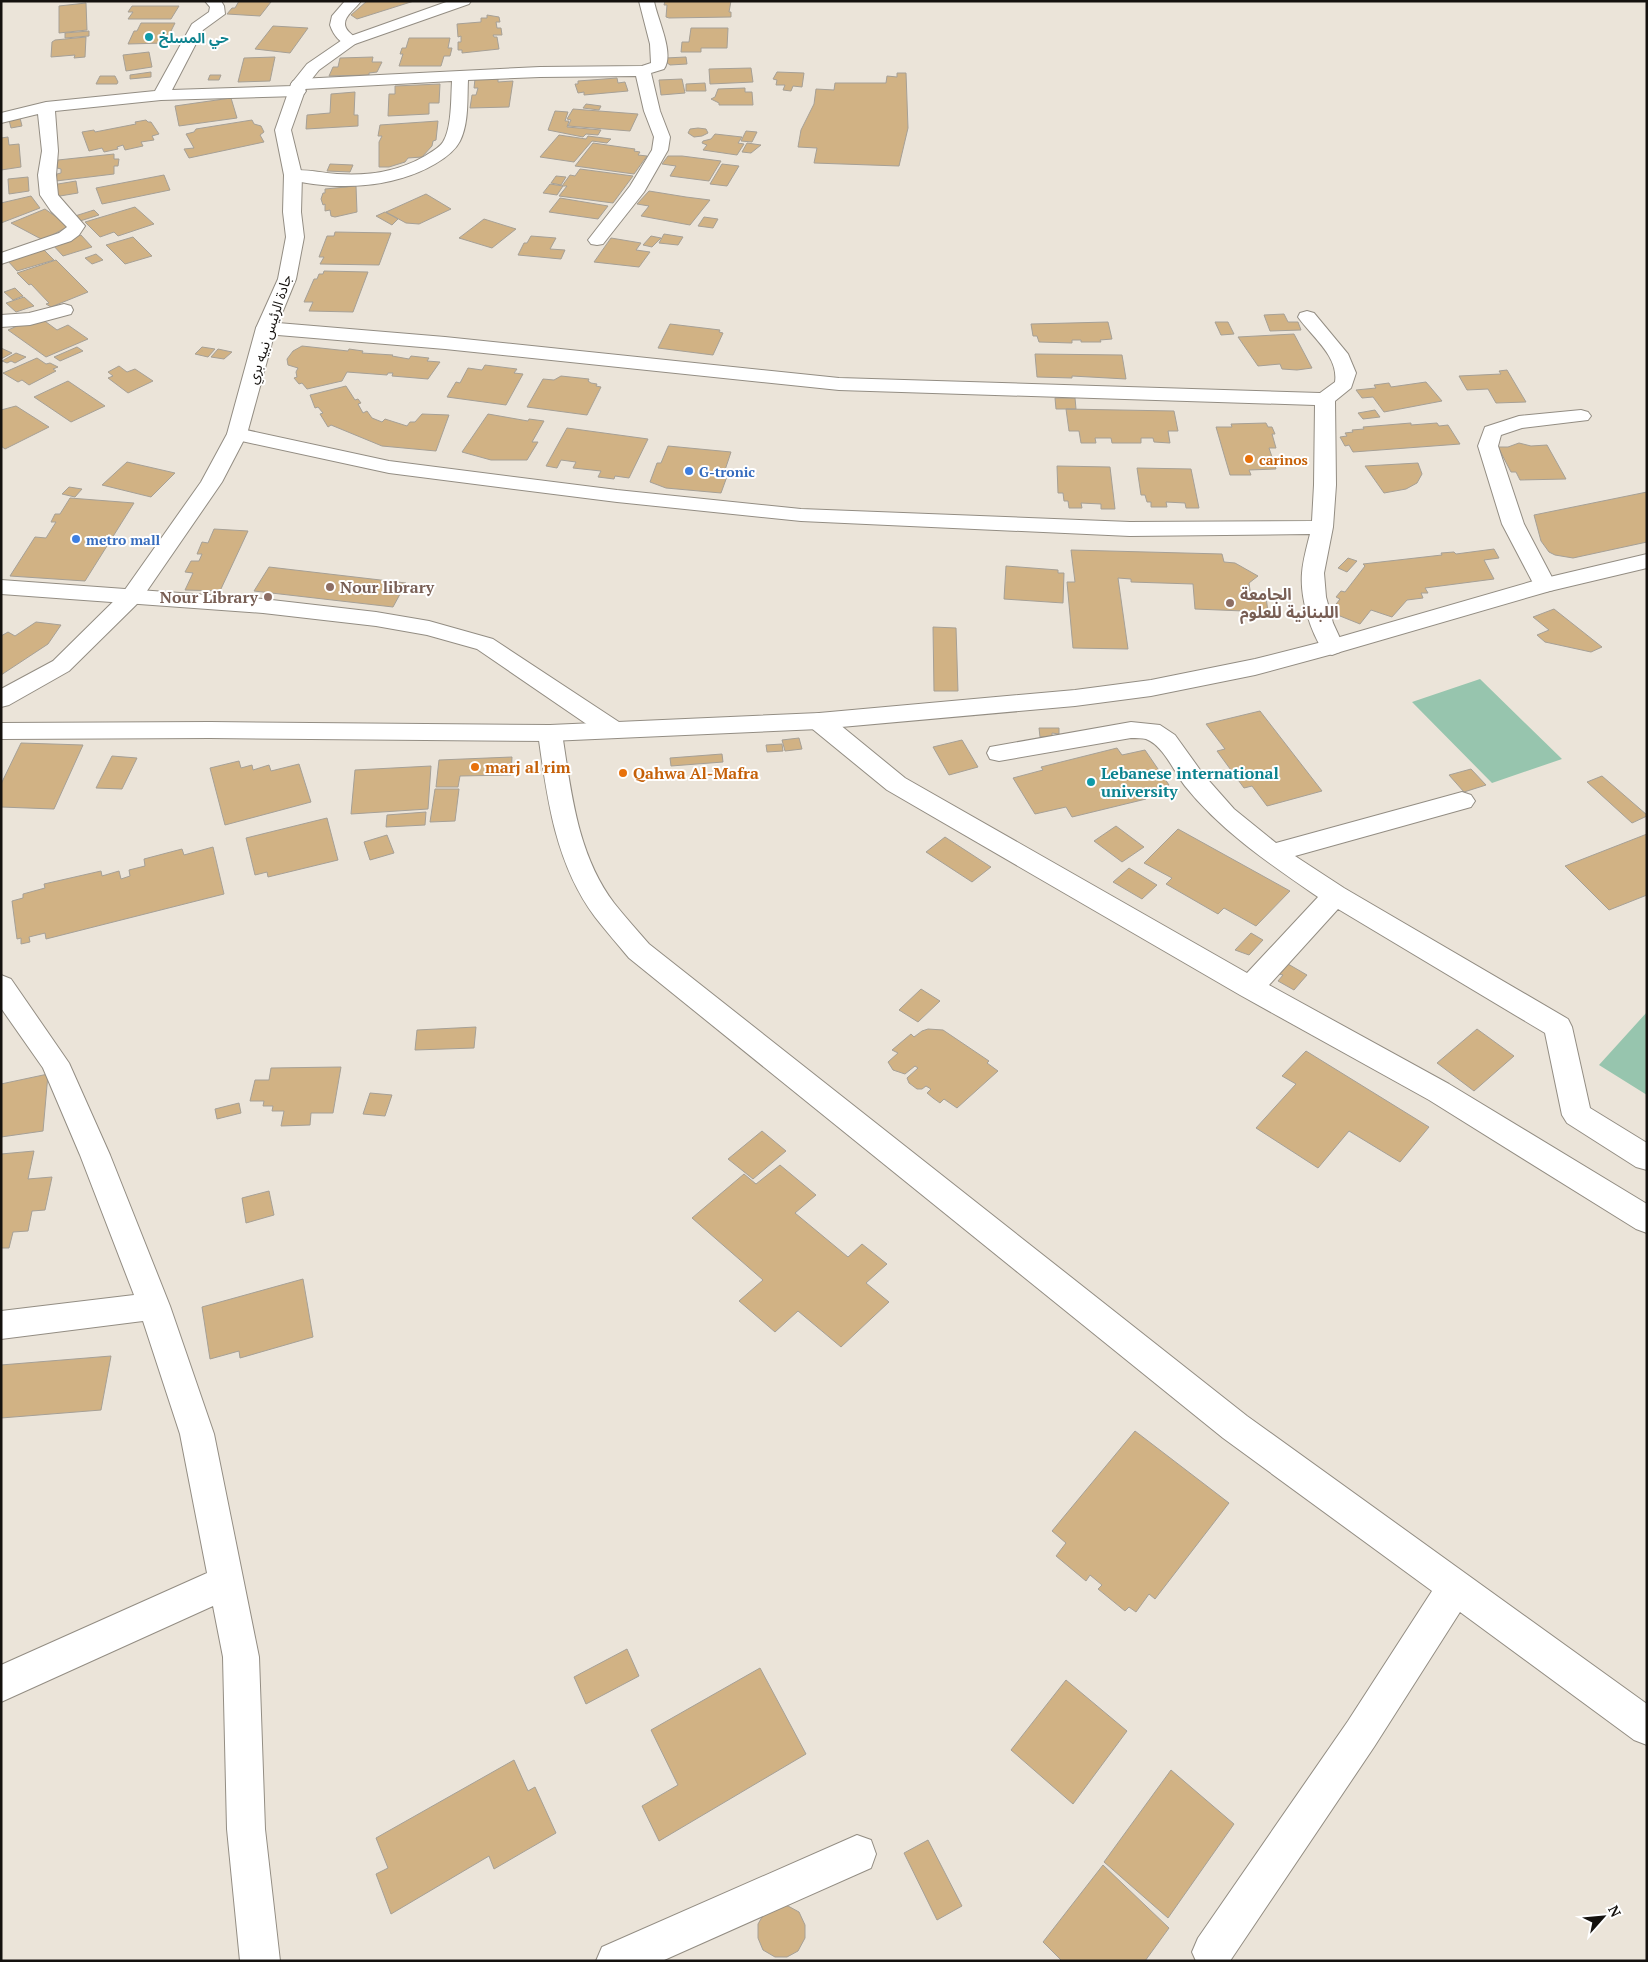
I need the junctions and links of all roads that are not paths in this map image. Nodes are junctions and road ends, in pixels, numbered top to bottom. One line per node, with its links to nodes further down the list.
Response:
1 (212, 1): 9 (street)
2 (354, 1): 5 (street)
3 (464, 1): 5 (street, جادة الرئيس نبيه بري)
4 (646, 1): 6 (street)
5 (350, 41): 8 (street, جادة الرئيس نبيه بري)
6 (644, 71): 7 (street); 13 (street)
7 (461, 75): 8 (street); 12 (street)
8 (299, 87): 9 (street); 12 (street, جادة الرئيس نبيه بري)
9 (161, 95): 10 (street)
10 (46, 107): 11 (street); 14 (street)
11 (1, 118)
12 (293, 175): 18 (street, جادة الرئيس نبيه بري)
13 (597, 240)
14 (1, 259)
15 (64, 310): 17 (street)
16 (1307, 317): 19 (street)
17 (1, 321)
18 (266, 328): 19 (street); 21 (street, جادة الرئيس نبيه بري)
19 (1325, 399): 22 (street)
20 (1581, 416): 24 (street)
21 (237, 434): 22 (street); 26 (street, جادة الرئيس نبيه بري)
22 (1322, 527): 27 (street)
23 (1647, 561): 24 (street)
24 (1546, 585): 27 (street)
25 (1, 587): 26 (street)
26 (132, 596): 28 (street, جادة الرئيس نبيه بري); 30 (street)
27 (1332, 647): 29 (street)
28 (1, 699)
29 (819, 721): 30 (street); 38 (street)
30 (613, 730): 32 (street)
31 (1, 731): 32 (street)
32 (550, 733): 44 (street)
33 (999, 753): 35 (street)
34 (1462, 801): 35 (street)
35 (1272, 853): 36 (street)
36 (1335, 896): 38 (street); 39 (street)
37 (1, 986): 41 (street)
38 (1250, 988): 40 (street)
39 (1647, 1158)
40 (1647, 1220)
41 (154, 1306): 42 (street); 43 (street)
42 (1, 1325)
43 (227, 1582): 45 (street); 49 (street)
44 (1455, 1587): 46 (street); 48 (street)
45 (1, 1684)
46 (1647, 1727)
47 (857, 1854): 50 (street)
48 (1212, 1952)
49 (260, 1961)
50 (616, 1961)

